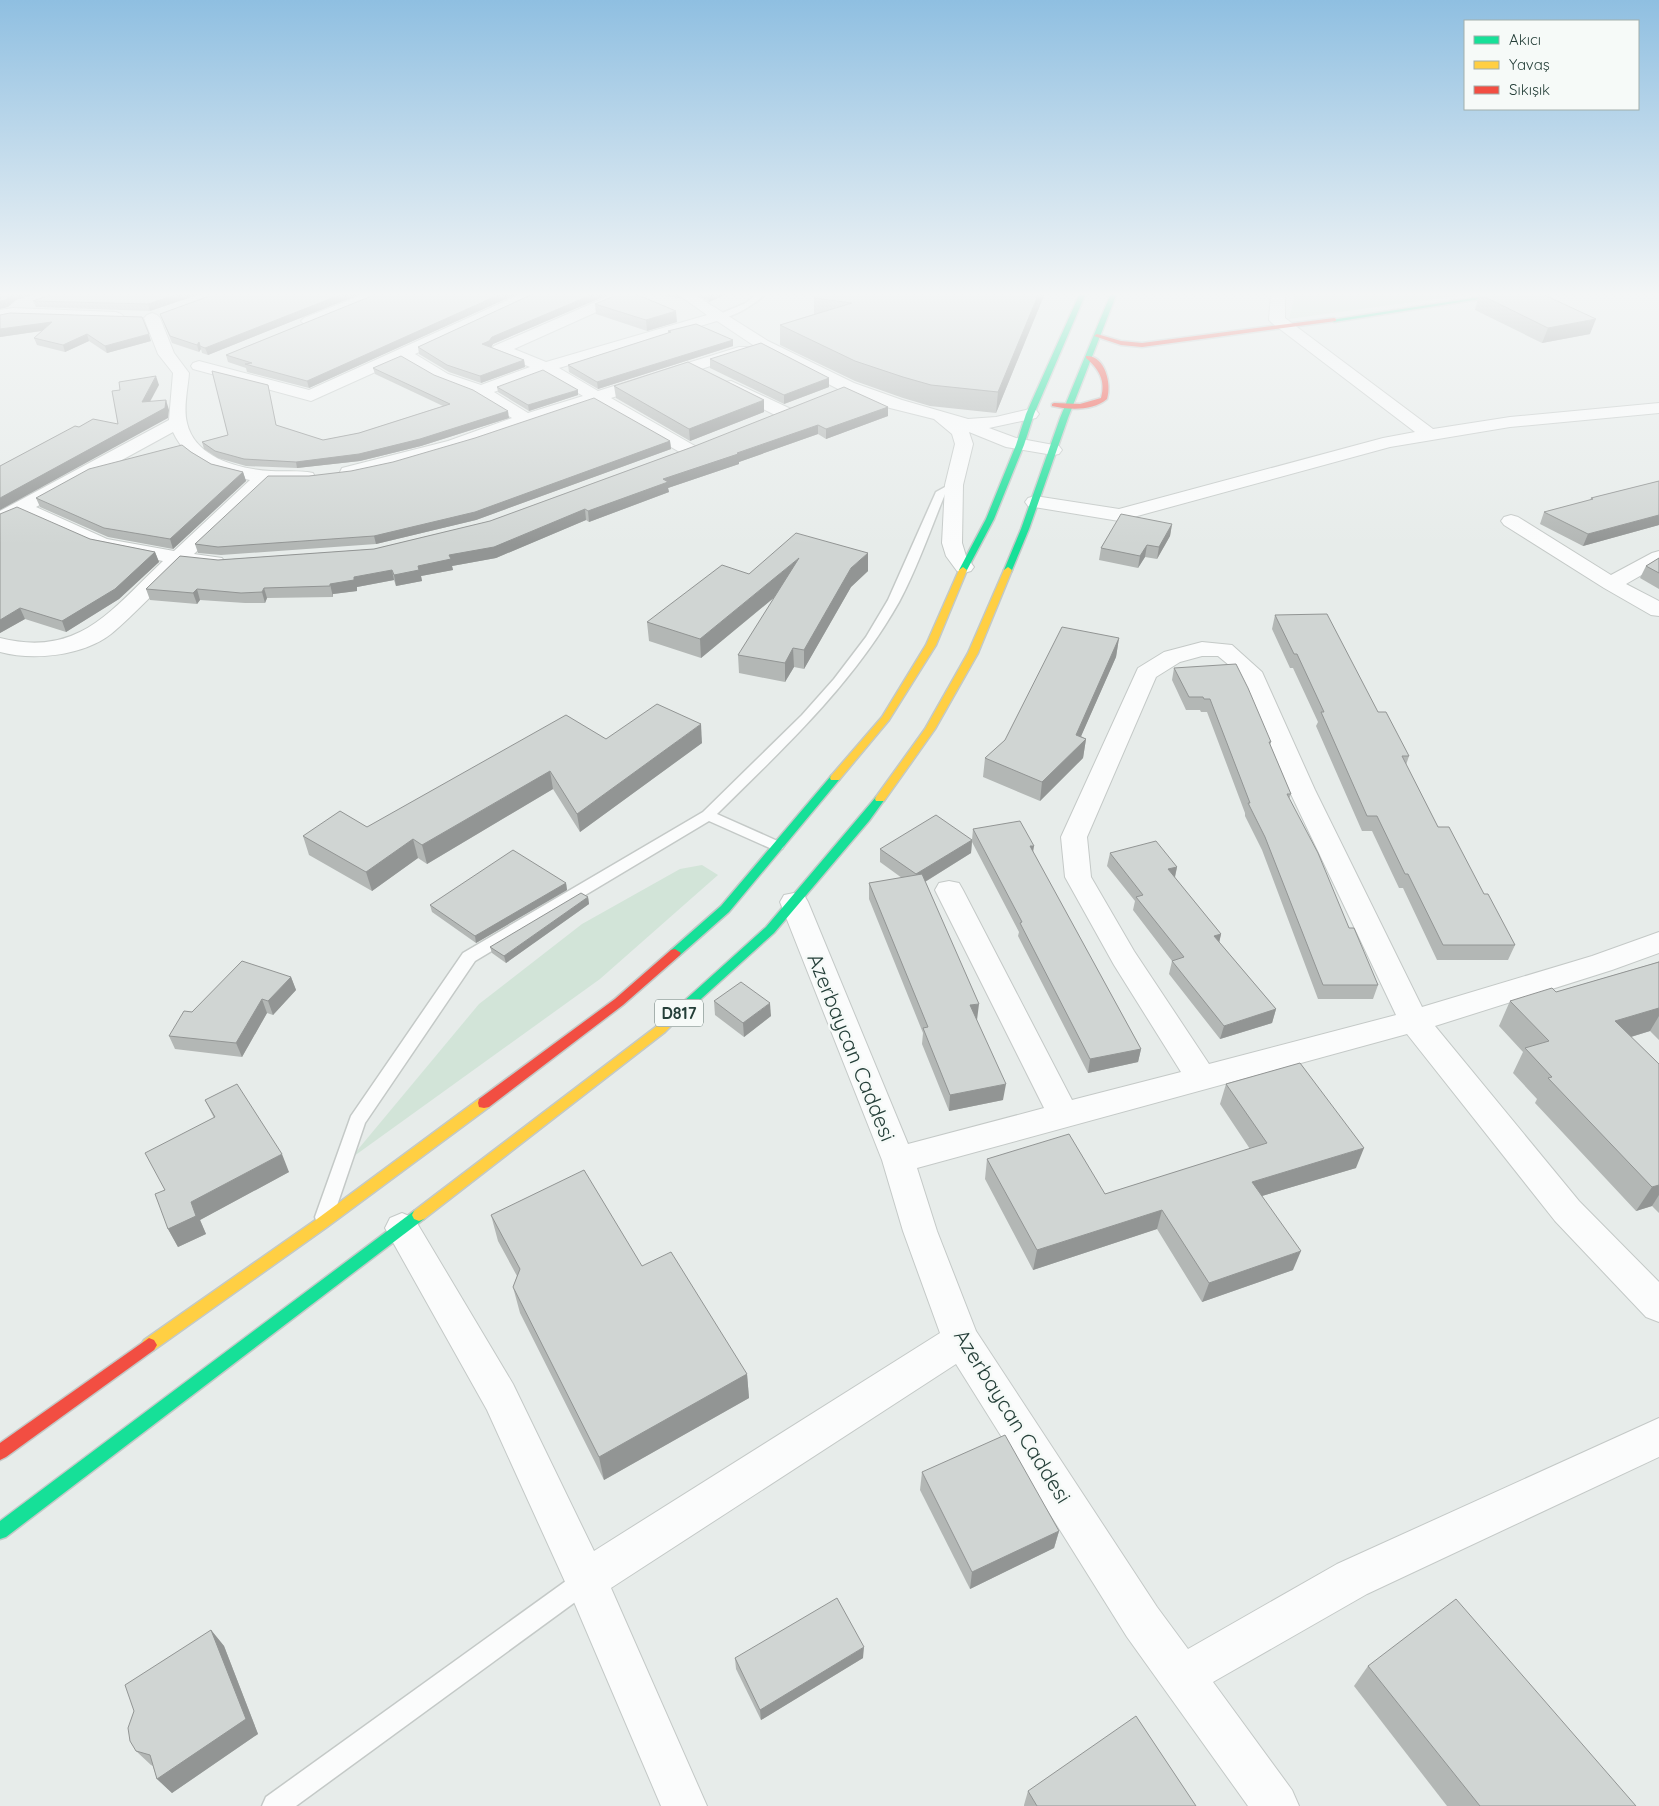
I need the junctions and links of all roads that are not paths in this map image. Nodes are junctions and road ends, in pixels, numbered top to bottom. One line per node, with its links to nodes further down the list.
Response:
1 (181, 377): 25 (street)
2 (242, 377): 3 (street)
3 (350, 377)
4 (443, 377): 15 (street)
5 (518, 377): 15 (street)
6 (562, 377): 17 (street)
7 (658, 377): 17 (street)
8 (713, 377): 22 (street)
9 (827, 377): 14 (street)
10 (1046, 377): 19 (main road, D817)
11 (1083, 377): 20 (main road, D817)
12 (1106, 377): 20 (main road)
13 (1353, 377): 28 (street)
14 (848, 388): 16 (street); 23 (street)
15 (481, 391): 24 (street)
16 (830, 395)
17 (596, 397): 24 (street); 32 (street)
18 (803, 406): 22 (street)
19 (1033, 408): 20 (main road); 27 (street); 29 (main road, D817)
20 (1068, 408): 30 (main road, D817)
21 (1659, 408): 28 (street)
22 (785, 413): 26 (street)
23 (941, 417): 27 (street); 31 (street)
24 (526, 420): 33 (street)
25 (178, 422): 33 (street); 36 (street)
26 (759, 423)
27 (964, 424): 29 (street)
28 (1429, 435): 35 (street)
29 (1016, 444): 30 (street); 31 (street); 42 (main road, D817)
30 (1053, 450): 35 (main road, D817)
31 (962, 452): 34 (street)
32 (670, 456)
33 (265, 476): 40 (street)
34 (954, 485): 42 (street); 46 (lane)
35 (1035, 502): 49 (main road, D817)
36 (21, 508): 37 (street); 40 (street)
37 (0, 519)
38 (1511, 521): 43 (street)
39 (1659, 557): 43 (street)
40 (178, 558): 41 (street); 45 (street)
41 (230, 562)
42 (964, 567): 47 (main road, D817)
43 (1612, 584): 44 (street)
44 (1659, 610)
45 (0, 645)
46 (708, 815): 47 (lane); 55 (lane)
47 (777, 846): 55 (main road, D817)
48 (949, 890): 53 (street)
49 (794, 902): 54 (street, Azerbaycan Caddesi); 56 (main road, D817)
50 (1659, 942): 51 (street)
51 (1414, 1021): 52 (street); 52 (street); 57 (street)
52 (1202, 1079): 53 (street)
53 (1064, 1115): 54 (street)
54 (898, 1160): 58 (street, Azerbaycan Caddesi)
55 (322, 1223): 60 (main road, D817)
56 (402, 1228): 61 (main road, D817); 62 (street)
57 (1659, 1306)
58 (961, 1340): 62 (street); 63 (street, Azerbaycan Caddesi)
59 (1659, 1437): 63 (street)
60 (0, 1452)
61 (0, 1531)
62 (586, 1580): 64 (lane); 65 (street)
63 (1182, 1676): 66 (street, Azerbaycan Caddesi)
64 (275, 1806)
65 (684, 1806)
66 (1276, 1806)

